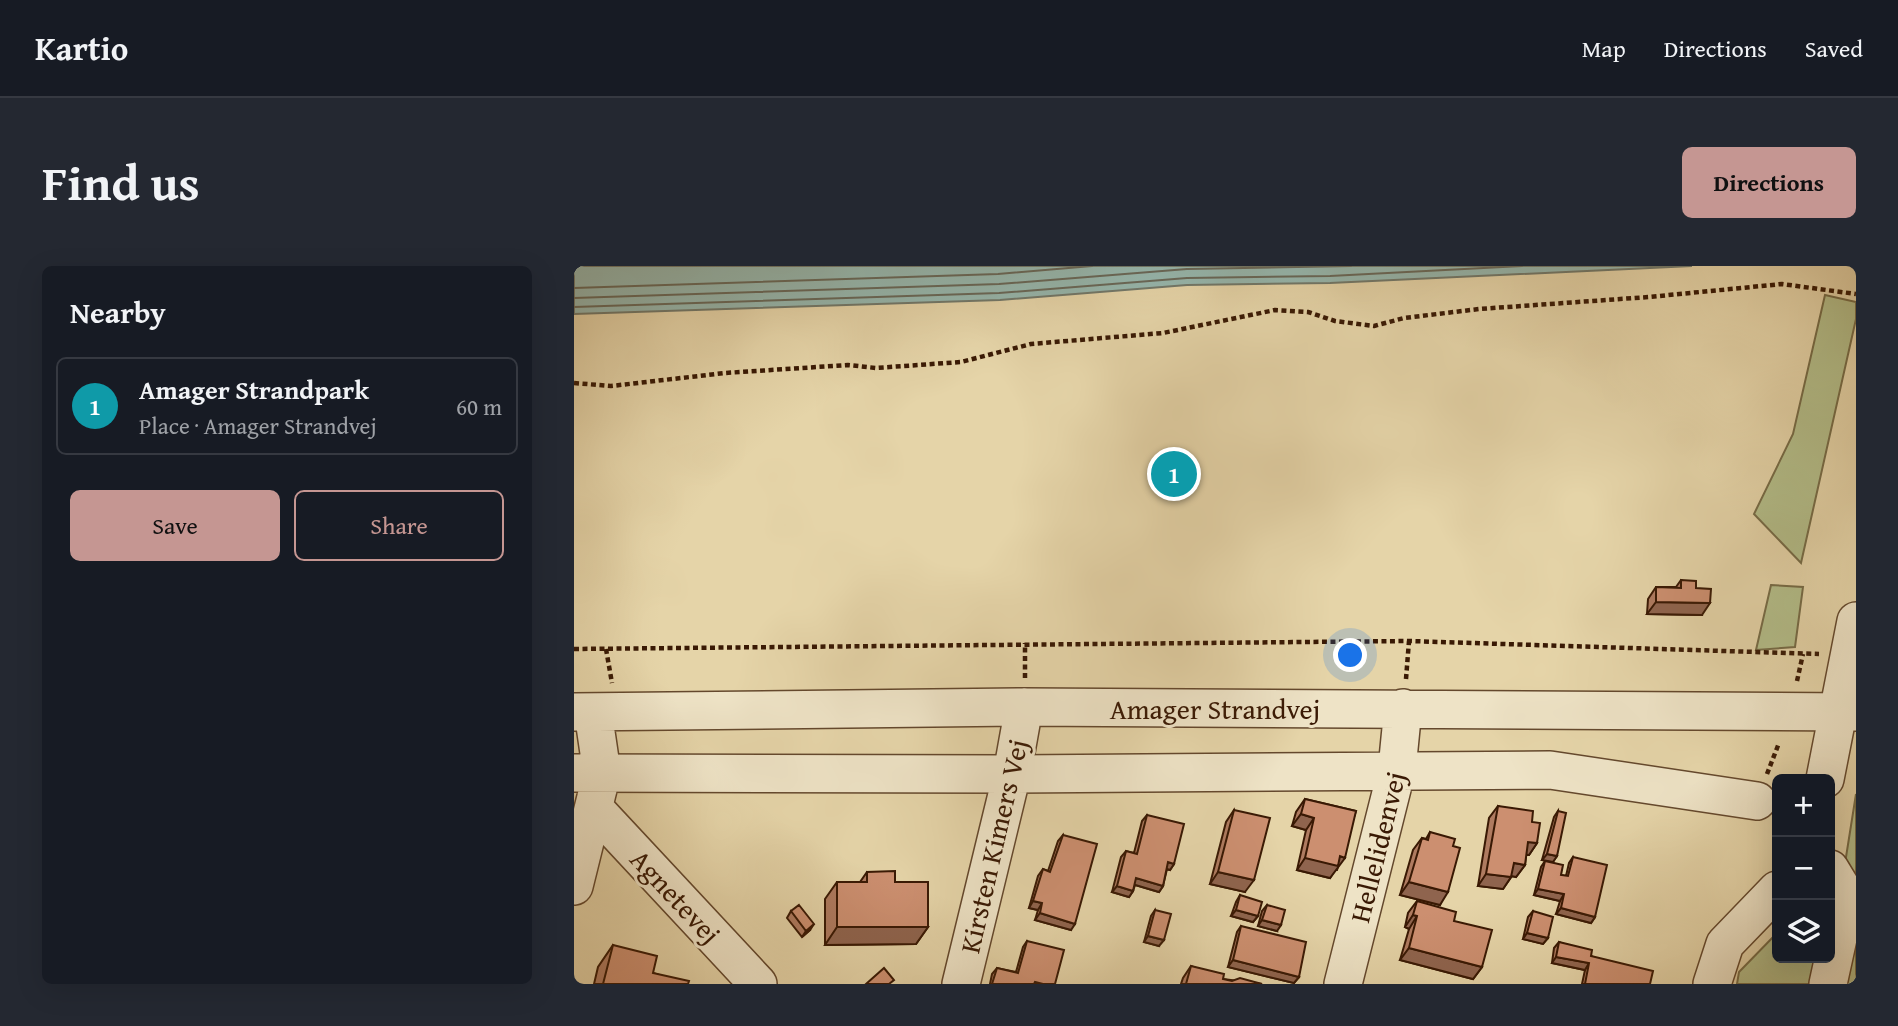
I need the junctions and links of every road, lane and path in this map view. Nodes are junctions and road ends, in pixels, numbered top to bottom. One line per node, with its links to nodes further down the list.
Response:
1 (1856, 294): 2 (path)
2 (574, 383)
3 (1853, 638): 4 (path); 7 (street)
4 (574, 649)
5 (1024, 707): 6 (street, Amager Strandvej); 8 (street, Amager Strandvej); 11 (street, Kirsten Kimers Vej)
6 (1403, 708): 7 (street, Amager Strandvej); 9 (street, Hellelidenvej)
7 (1848, 711): 12 (street)
8 (583, 712): 10 (street)
9 (1397, 769): 11 (street); 13 (street); 20 (street, Hellelidenvej)
10 (588, 773): 11 (street); 14 (street)
11 (1012, 774): 19 (street, Kirsten Kimers Vej)
12 (1827, 774)
13 (1757, 801)
14 (594, 808): 16 (street); 18 (street, Agnetevej)
15 (1835, 877): 22 (street)
16 (574, 886)
17 (1772, 895): 21 (street)
18 (758, 984)
19 (961, 984)
20 (1343, 984)
21 (1712, 984)
22 (1828, 984)

